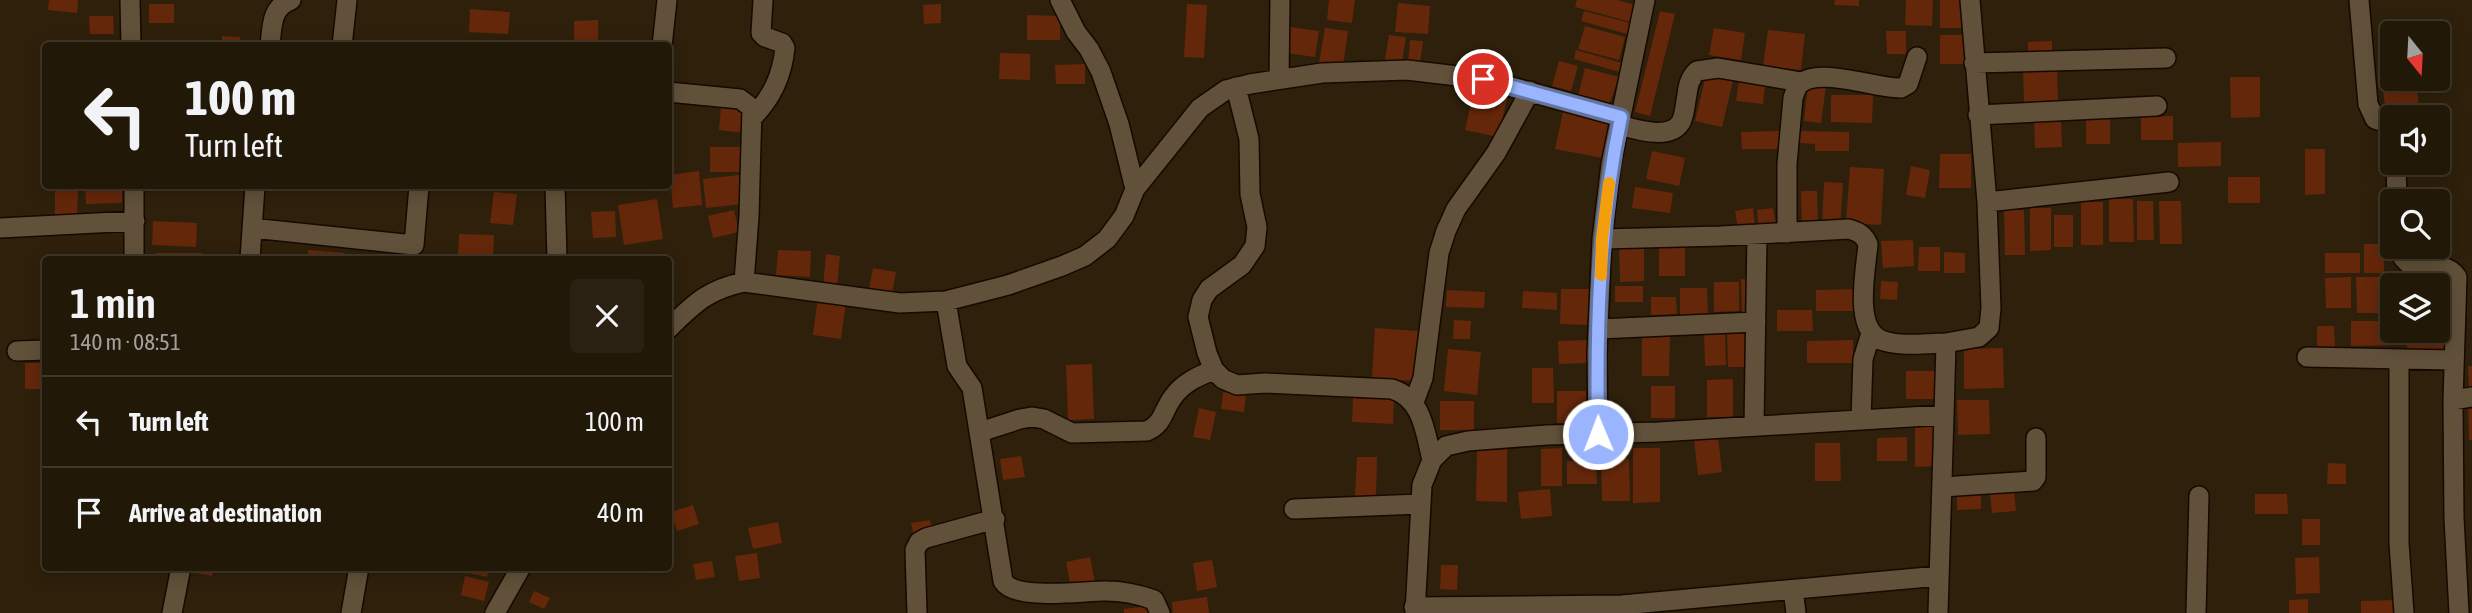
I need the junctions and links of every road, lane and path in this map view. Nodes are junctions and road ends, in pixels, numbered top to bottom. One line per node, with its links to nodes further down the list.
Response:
1 (130, 0): 11 (street)
2 (291, 0): 12 (street)
3 (347, 0): 13 (street)
4 (667, 0): 14 (street)
5 (763, 0): 25 (street)
6 (1060, 0): 33 (street)
7 (1280, 0): 18 (street)
8 (1645, 0): 26 (street)
9 (1970, 0): 17 (street)
10 (2359, 0): 27 (street)
11 (131, 42)
12 (271, 42)
13 (342, 42)
14 (662, 42)
15 (1917, 57): 19 (street)
16 (2166, 58): 17 (street)
17 (1974, 64): 24 (street)
18 (1279, 79): 20 (street); 21 (street)
19 (1801, 82): 26 (street); 38 (street)
20 (1237, 87): 33 (street); 57 (street)
21 (1530, 91): 26 (street); 59 (street)
22 (672, 92): 25 (street)
23 (2157, 106): 24 (street)
24 (1978, 114): 34 (street)
25 (753, 117): 45 (street)
26 (1620, 121): 40 (street)
27 (2380, 121)
28 (2169, 182): 34 (street)
29 (134, 189): 35 (street)
30 (255, 189): 37 (street)
31 (419, 189): 37 (street)
32 (555, 189): 43 (street)
33 (1135, 189): 46 (street)
34 (1987, 202): 51 (street)
35 (135, 221): 36 (street); 41 (street)
36 (0, 228)
37 (252, 228): 42 (street)
38 (1787, 233): 39 (street); 50 (street)
39 (1757, 234): 40 (street); 47 (street)
40 (1602, 239): 49 (street)
41 (134, 256)
42 (250, 256)
43 (557, 256)
44 (2404, 259): 56 (street)
45 (744, 282): 46 (street); 48 (street)
46 (946, 302): 63 (street)
47 (1755, 322): 49 (street); 62 (street)
48 (672, 325)
49 (1598, 329): 64 (street)
50 (1871, 333): 51 (street); 61 (street)
51 (1946, 343): 60 (street)
52 (42, 350): 53 (street)
53 (17, 351)
54 (2307, 357): 55 (street)
55 (2399, 359): 56 (street); 87 (street)
56 (2453, 360): 58 (street)
57 (1214, 370): 59 (street); 63 (street)
58 (2463, 399): 88 (street)
59 (1414, 402): 66 (street)
60 (1944, 415): 61 (street); 67 (street)
61 (1861, 420): 62 (street)
62 (1754, 426): 64 (street)
63 (980, 432): 71 (street)
64 (1598, 434): 66 (street)
65 (2036, 438): 67 (street)
66 (1432, 460): 69 (street)
67 (1942, 487): 75 (street)
68 (2199, 496): 86 (street)
69 (1420, 504): 70 (street); 78 (street)
70 (1294, 509)
71 (995, 519): 82 (street); 83 (street)
72 (180, 571): 79 (street)
73 (358, 571): 80 (street)
74 (519, 571): 81 (street)
75 (1939, 576): 76 (street); 85 (street)
76 (1793, 590): 77 (street); 84 (street)
77 (1693, 607): 78 (street)
78 (1414, 610)
79 (172, 613)
80 (351, 613)
81 (495, 613)
82 (917, 613)
83 (1160, 613)
84 (1796, 613)
85 (1938, 613)
86 (2196, 613)
87 (2404, 613)
88 (2459, 613)

